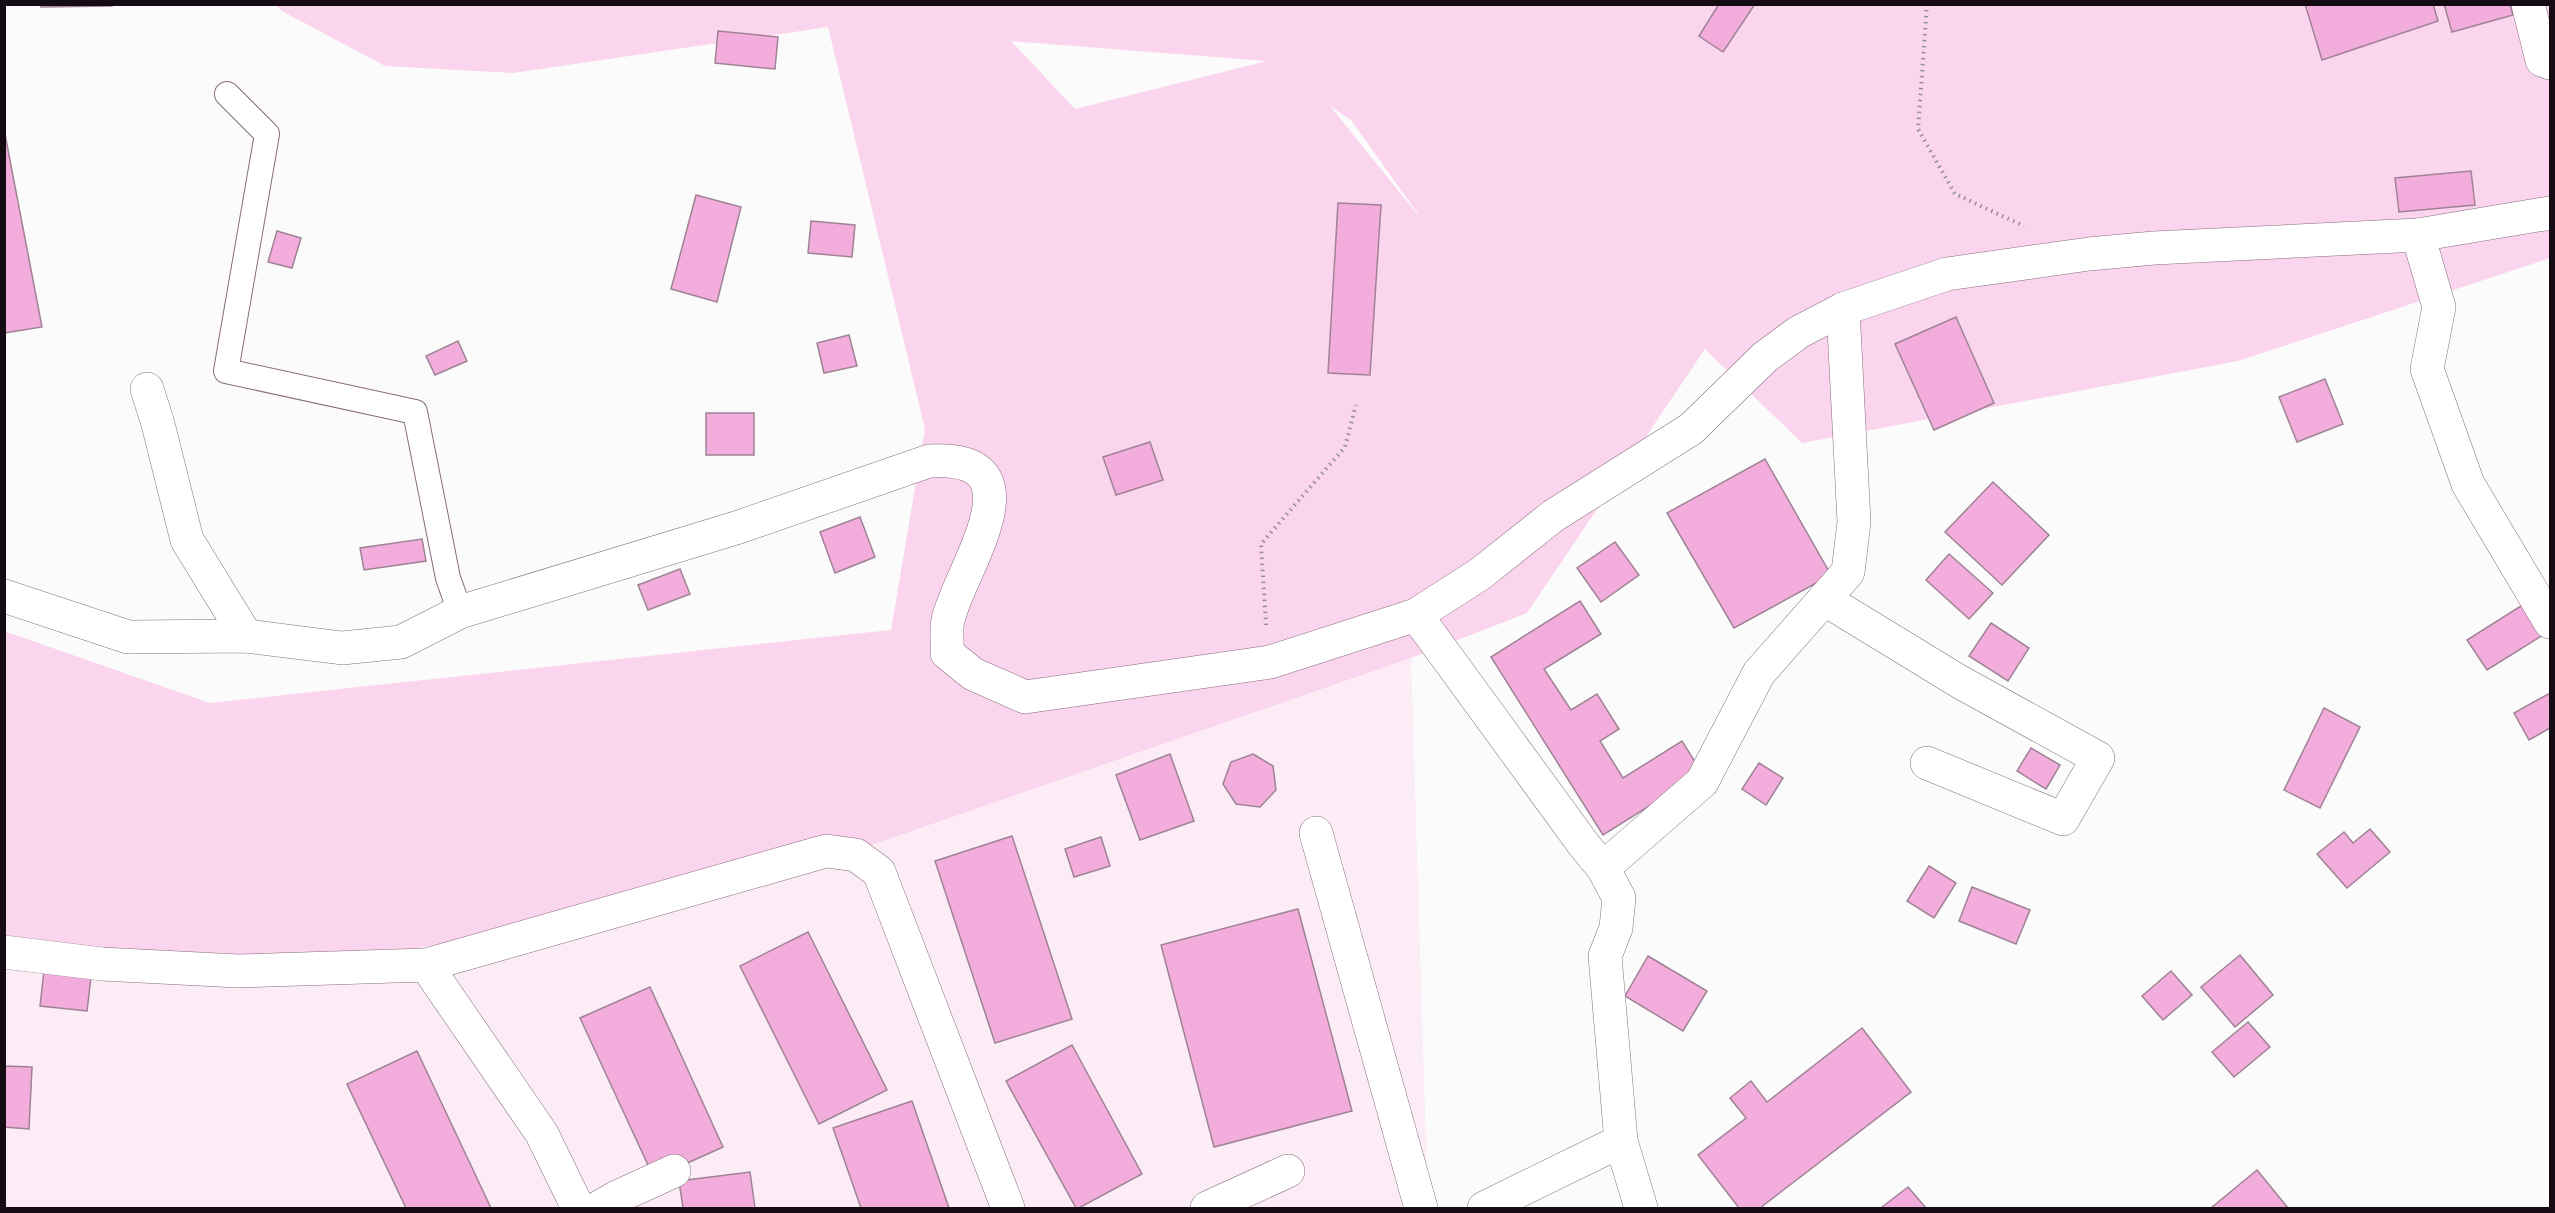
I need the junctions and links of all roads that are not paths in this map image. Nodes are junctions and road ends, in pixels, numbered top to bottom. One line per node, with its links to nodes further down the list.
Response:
1 (2528, 4): 2 (street)
2 (2550, 63)
3 (227, 94): 10 (lane)
4 (2550, 213): 5 (street)
5 (2418, 235): 6 (street); 12 (street)
6 (1843, 309): 9 (street); 11 (street)
7 (147, 389): 13 (street)
8 (4, 596): 13 (street)
9 (1824, 599): 14 (street); 16 (street)
10 (460, 612): 11 (street); 13 (street)
11 (1416, 615): 16 (street)
12 (2550, 622)
13 (246, 636)
14 (1928, 763)
15 (1316, 833): 26 (street)
16 (1603, 868): 19 (street)
17 (4, 952): 18 (street)
18 (426, 965): 22 (street); 24 (street)
19 (1621, 1140): 27 (street); 28 (street)
20 (674, 1171): 23 (street)
21 (1288, 1171): 25 (street)
22 (578, 1209)
23 (598, 1209)
24 (1008, 1209)
25 (1207, 1209)
26 (1421, 1209)
27 (1484, 1209)
28 (1641, 1209)

